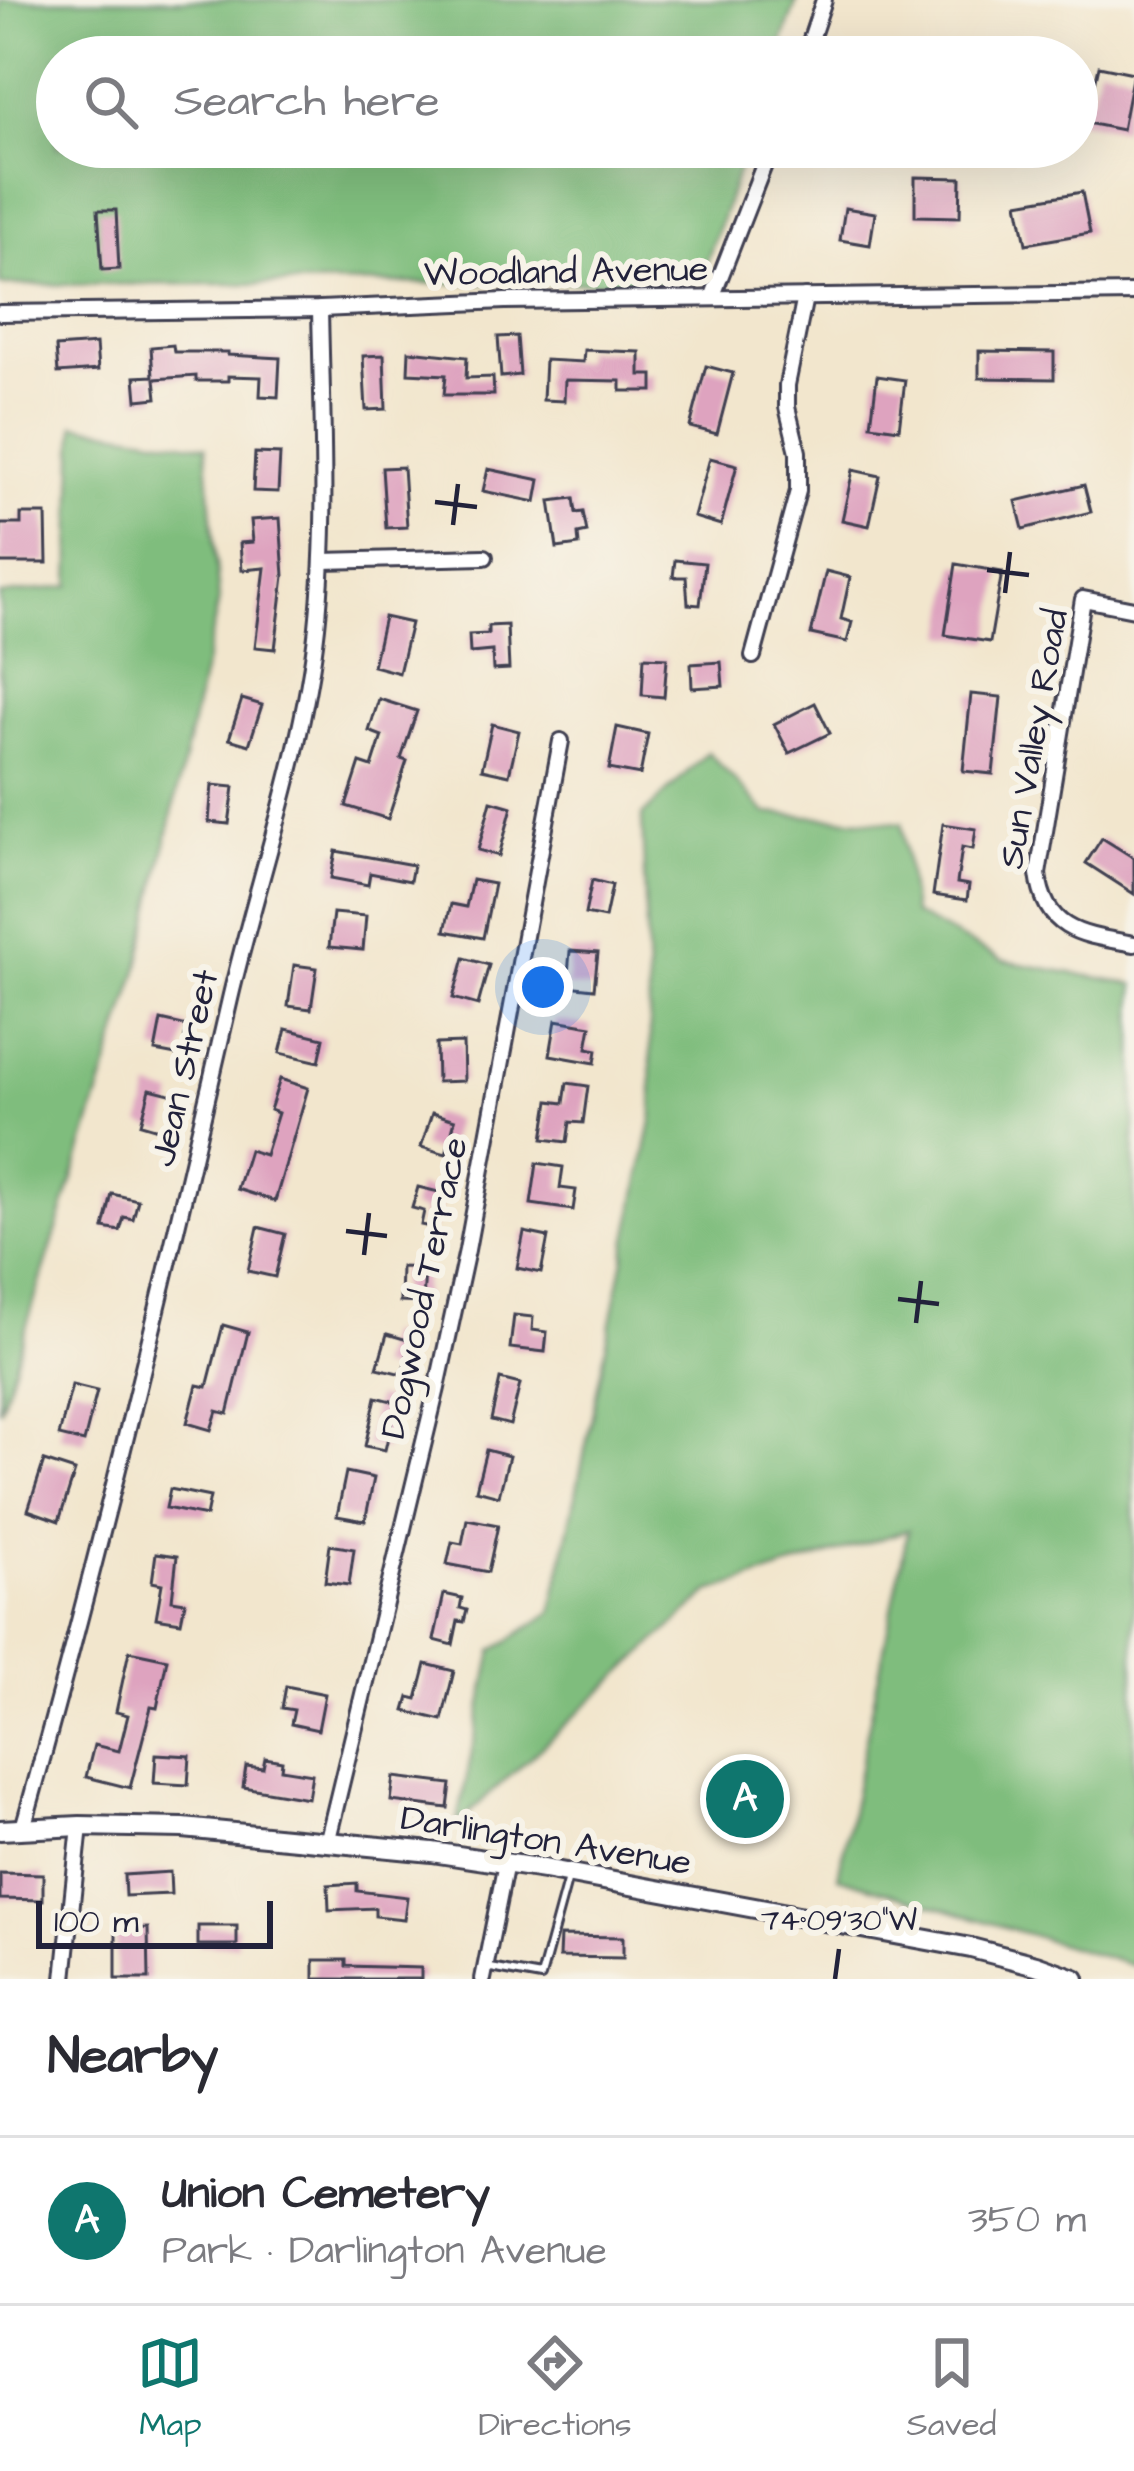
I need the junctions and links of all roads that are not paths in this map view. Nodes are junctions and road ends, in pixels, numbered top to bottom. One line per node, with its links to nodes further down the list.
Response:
1 (824, 0): 2 (street)
2 (812, 36)
3 (763, 168): 6 (street)
4 (1134, 292): 5 (street, Woodland Avenue)
5 (806, 297): 6 (street, Woodland Avenue); 12 (street)
6 (712, 298): 7 (street, Woodland Avenue)
7 (320, 309): 8 (street, Woodland Avenue); 10 (street, Jean Street)
8 (0, 313)
9 (485, 557): 10 (street)
10 (322, 560): 16 (street, Jean Street)
11 (1134, 609): 14 (street, Sun Valley Road)
12 (753, 656)
13 (560, 741): 18 (street, Dogwood Terrace)
14 (1134, 944)
15 (80, 1826): 16 (main road, Darlington Avenue); 18 (main road, Darlington Avenue); 22 (street)
16 (23, 1828): 17 (main road, Darlington Avenue)
17 (0, 1830)
18 (327, 1843): 19 (main road, Darlington Avenue)
19 (506, 1864): 20 (main road, Darlington Avenue); 21 (street)
20 (569, 1874): 21 (lane); 23 (main road, Darlington Avenue)
21 (484, 1973)
22 (64, 1979)
23 (1075, 1979)

